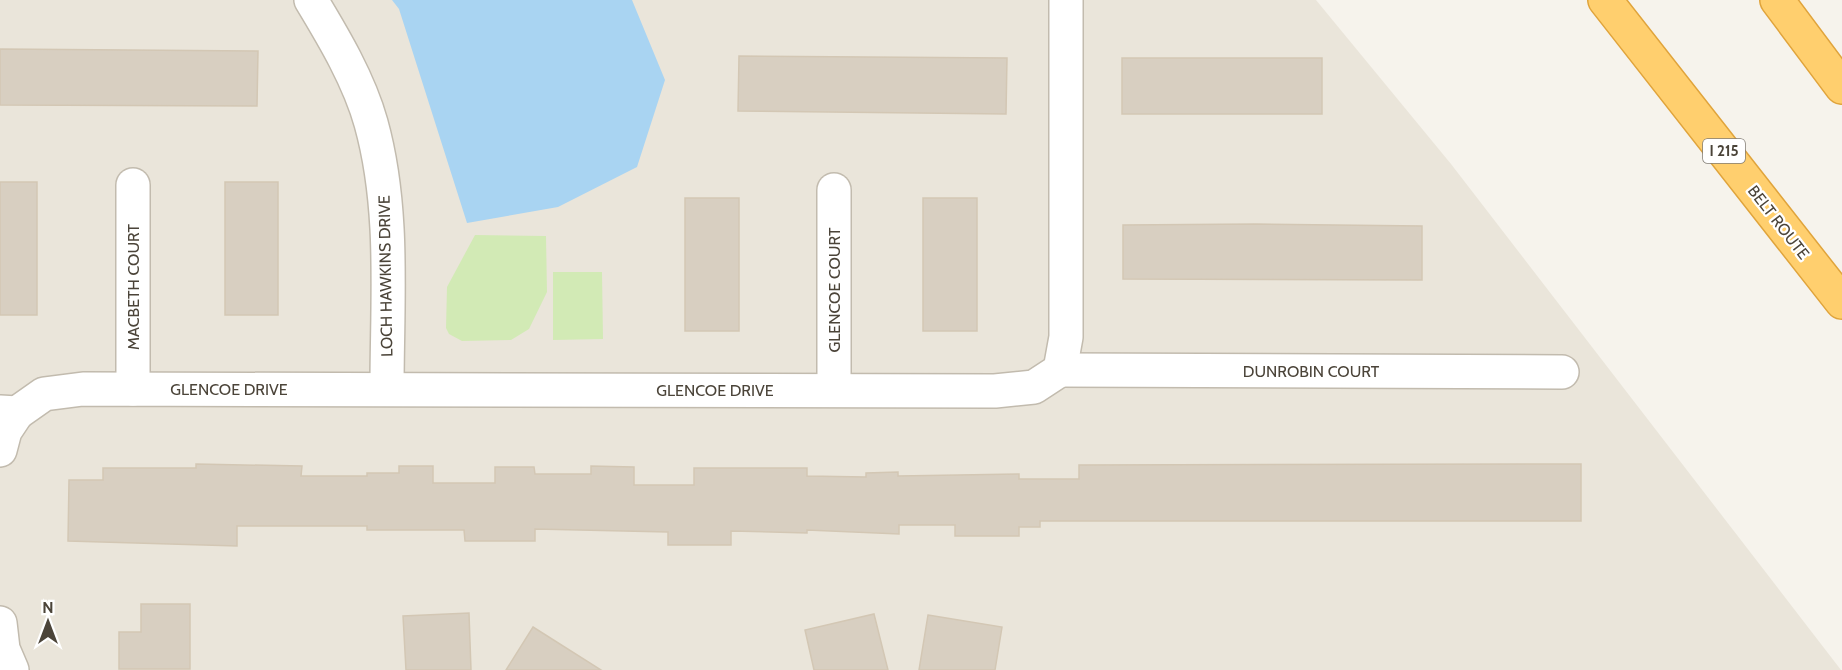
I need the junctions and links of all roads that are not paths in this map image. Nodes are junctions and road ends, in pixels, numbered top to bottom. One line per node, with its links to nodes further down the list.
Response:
1 (310, 0): 11 (street, LOCH HAWKINS DRIVE)
2 (1066, 0): 9 (street)
3 (1605, 0): 8 (highway, BELT ROUTE / I 215)
4 (1777, 0): 5 (highway)
5 (1842, 87)
6 (133, 185): 12 (street, MACBETH COURT)
7 (834, 190): 13 (street, GLENCOE COURT)
8 (1842, 302)
9 (1060, 370): 10 (street, DUNROBIN COURT); 13 (street, GLENCOE DRIVE)
10 (1562, 372)
11 (387, 388): 12 (street, GLENCOE DRIVE); 13 (street, GLENCOE DRIVE)
12 (133, 389): 14 (street, GLENCOE DRIVE)
13 (834, 390)
14 (9, 412): 15 (street)
15 (0, 450)
16 (0, 623): 17 (street)
17 (12, 670)

